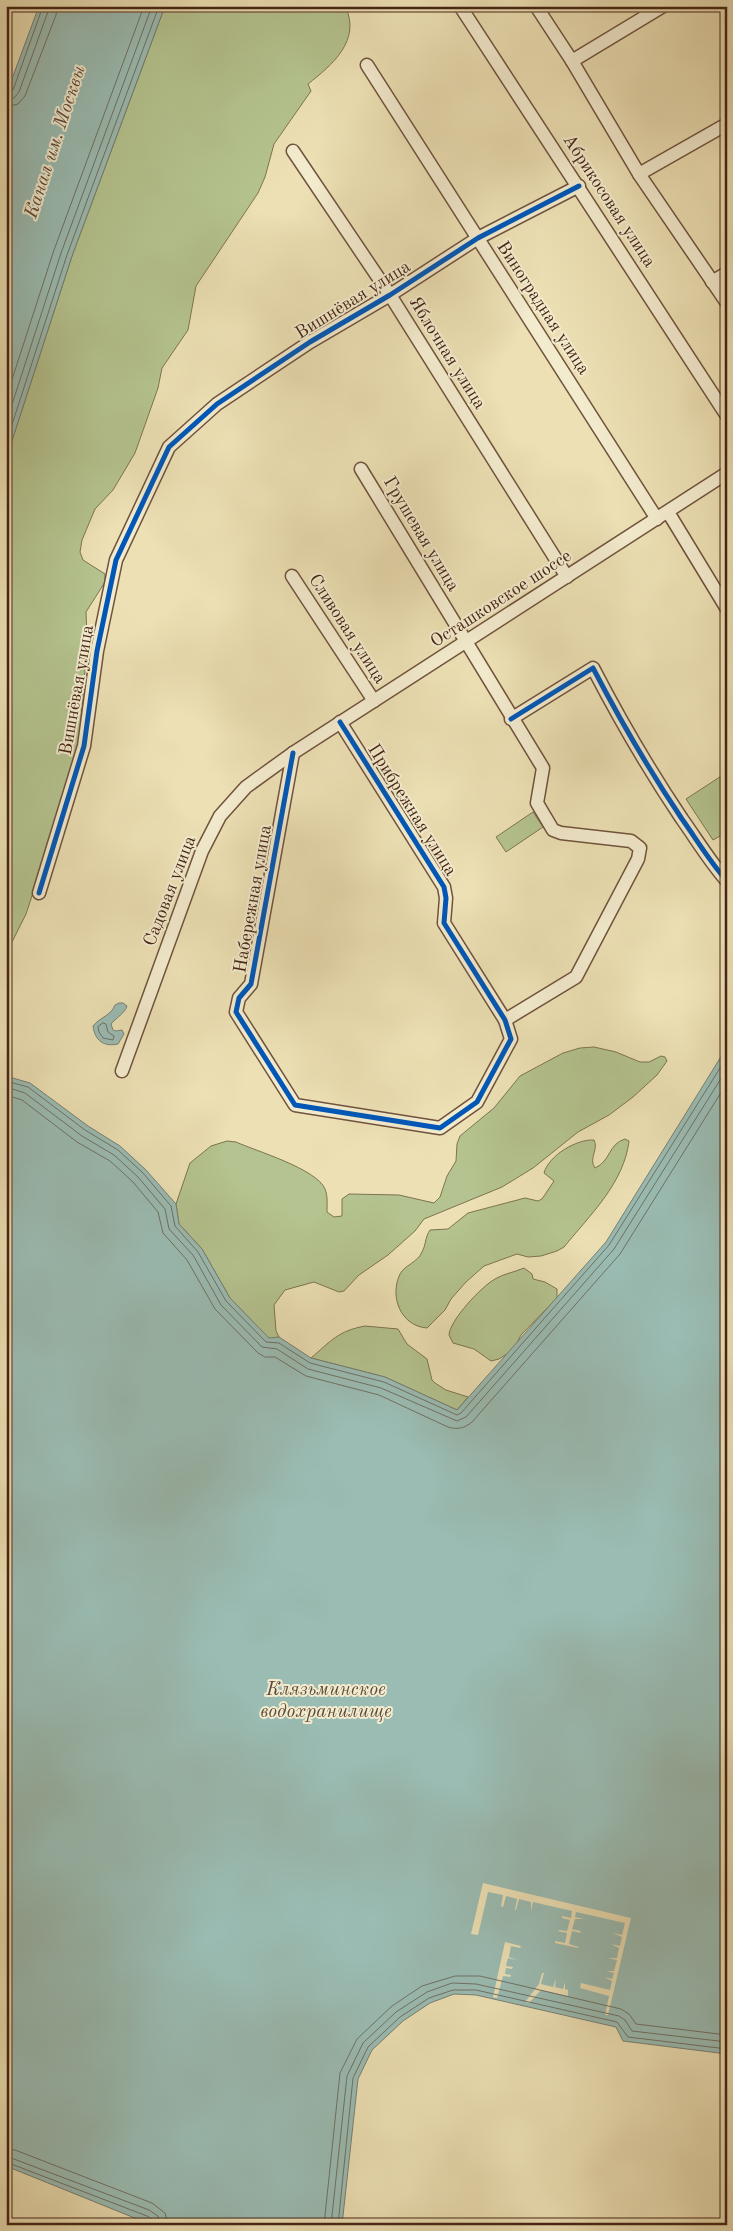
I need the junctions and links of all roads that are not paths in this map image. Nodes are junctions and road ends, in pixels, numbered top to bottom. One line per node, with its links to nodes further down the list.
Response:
1 (460, 6): 9 (street, Абрикосовая улица)
2 (536, 6): 4 (street)
3 (663, 6): 4 (street)
4 (572, 61): 8 (street)
5 (367, 65): 10 (street, Виноградная улица)
6 (727, 124): 8 (street)
7 (293, 151): 13 (street, Яблочная улица)
8 (639, 174): 12 (street)
9 (579, 186): 10 (street, Вишнёвая улица); 15 (street, Абрикосовая улица)
10 (478, 238): 13 (street, Вишнёвая улица); 19 (street, Виноградная улица)
11 (727, 273): 12 (street)
12 (712, 282): 14 (street)
13 (390, 295): 21 (street, Яблочная улица); 29 (street, Вишнёвая улица)
14 (727, 303)
15 (727, 416)
16 (361, 469): 23 (street, Грушевая улица)
17 (727, 474): 18 (street, Осташковское шоссе)
18 (668, 512): 19 (street, Осташковское шоссе); 22 (street)
19 (657, 519): 21 (street, Осташковское шоссе)
20 (292, 576): 24 (street, Сливовая улица)
21 (567, 577): 23 (street, Осташковское шоссе)
22 (727, 609)
23 (465, 643): 24 (street, Осташковское шоссе); 25 (street, Грушевая улица)
24 (374, 702): 26 (street, Осташковское шоссе)
25 (511, 718): 28 (street); 30 (street, Грушевая улица)
26 (340, 722): 27 (street, Осташковское шоссе); 30 (street, Прибрежная улица)
27 (293, 753): 30 (street, Набережная улица); 31 (street, Садовая улица)
28 (727, 881)
29 (39, 893)
30 (505, 1020)
31 (122, 1071)

